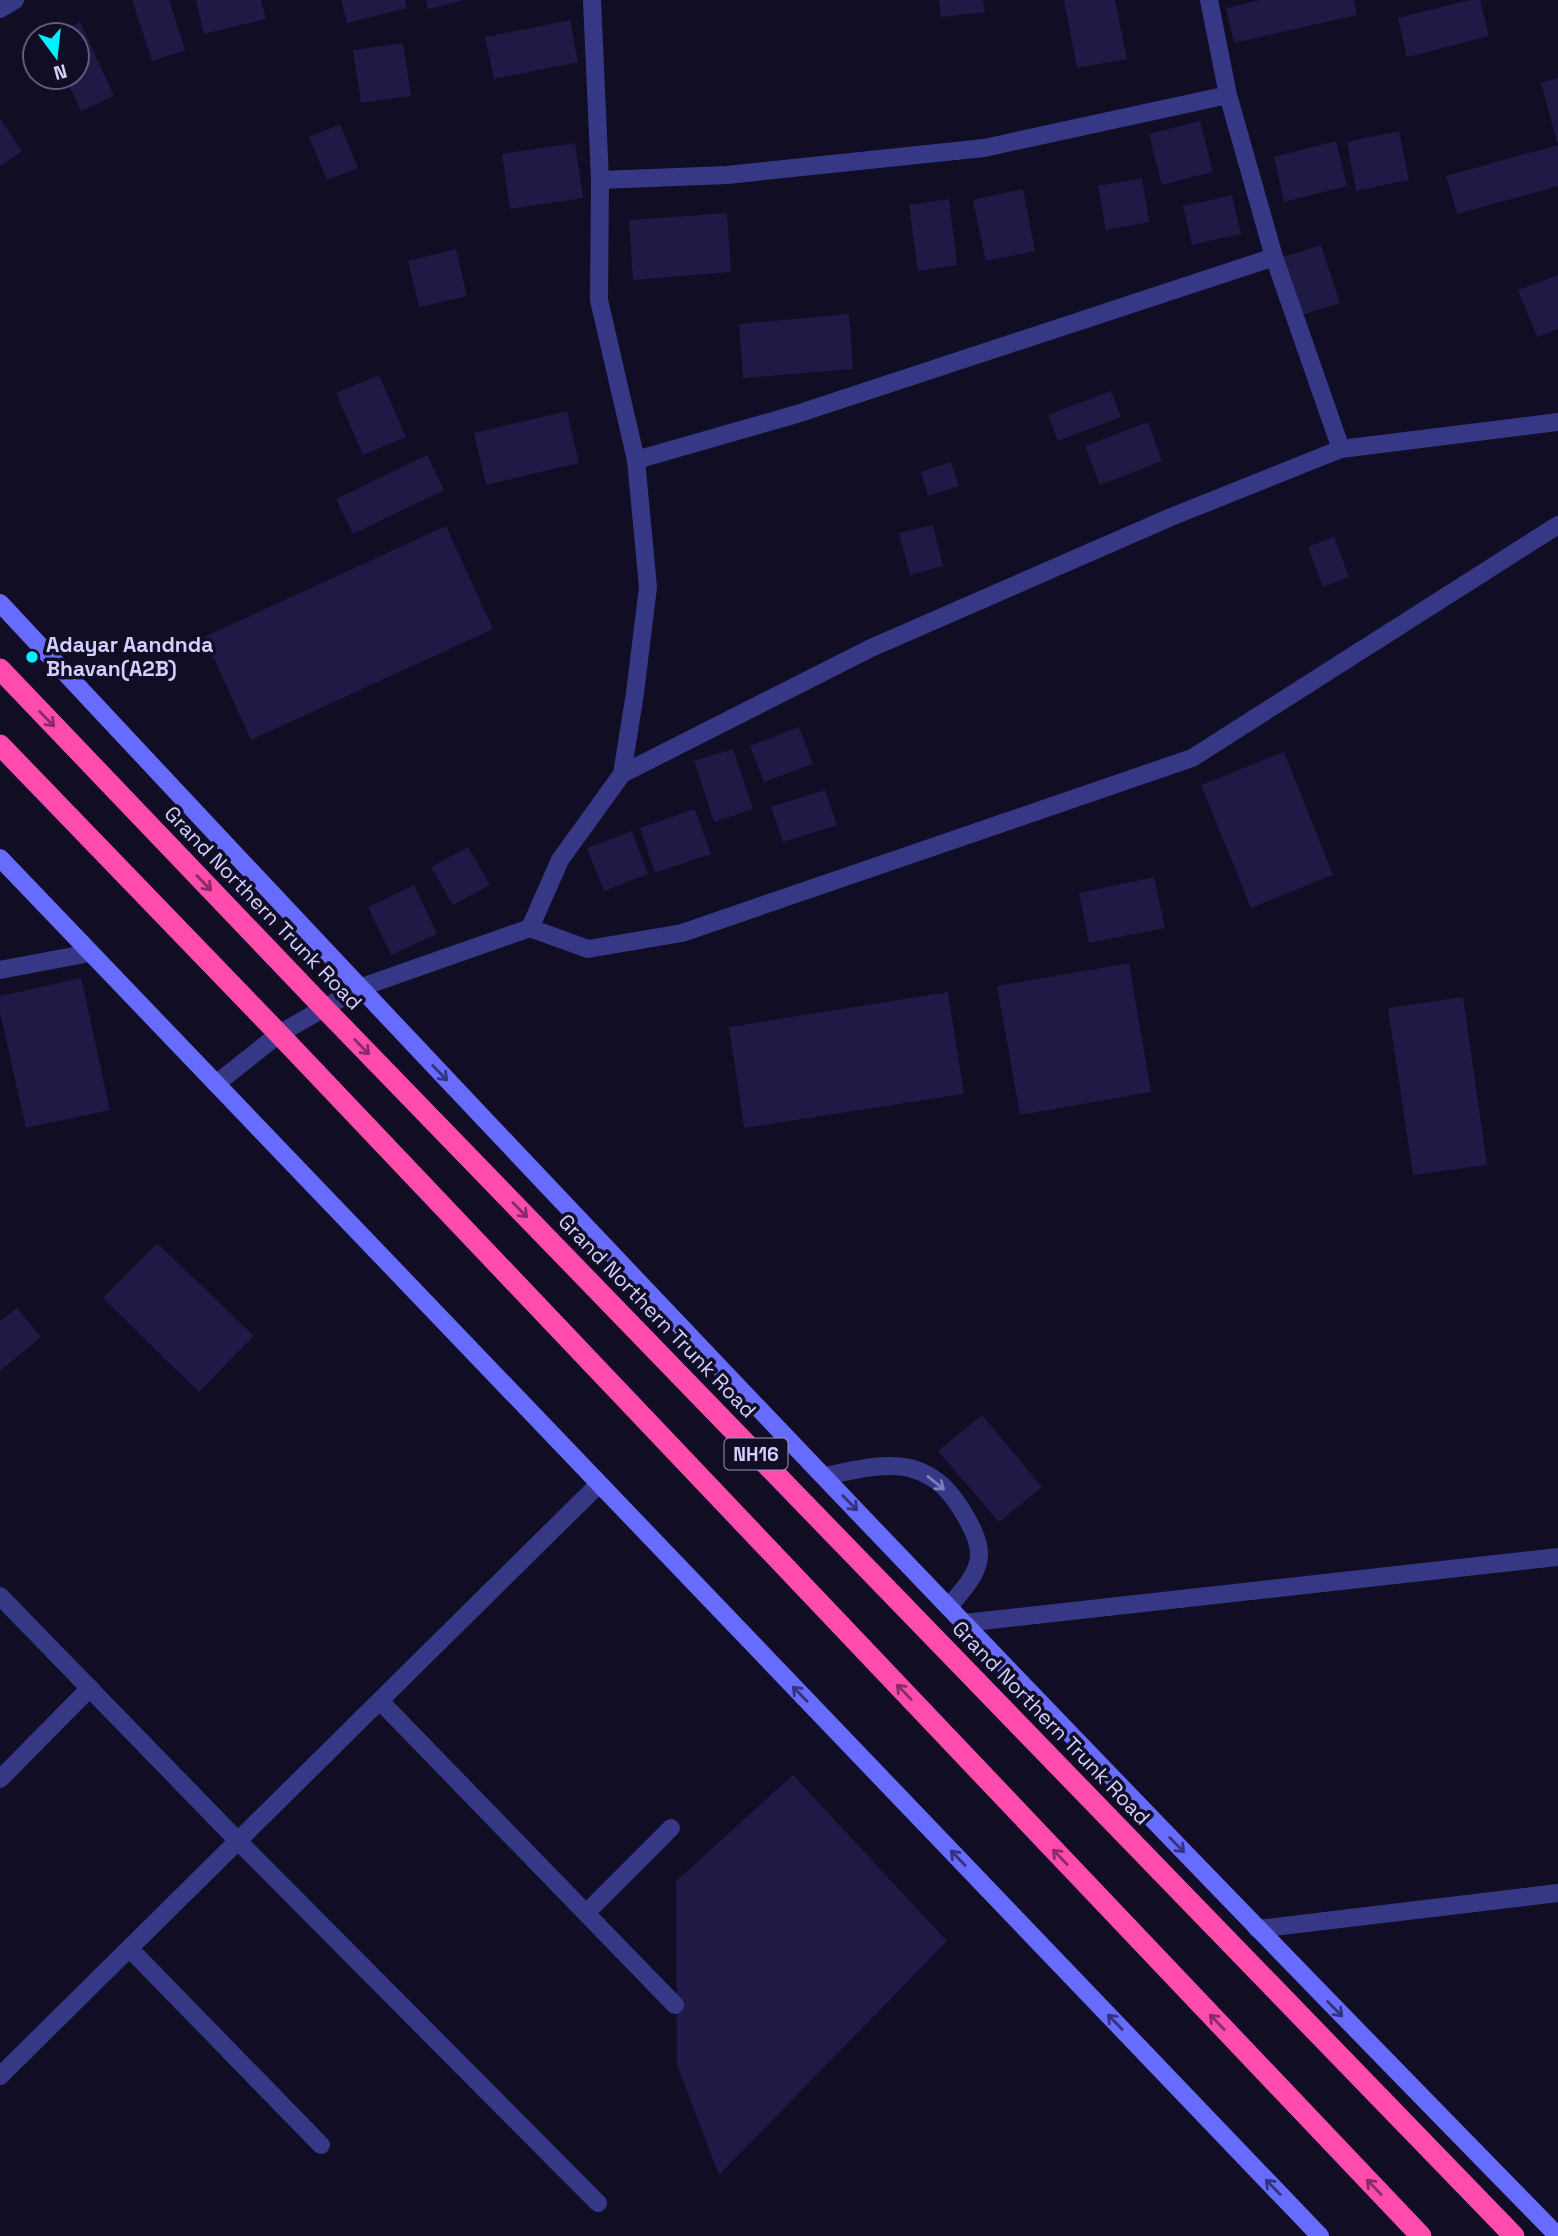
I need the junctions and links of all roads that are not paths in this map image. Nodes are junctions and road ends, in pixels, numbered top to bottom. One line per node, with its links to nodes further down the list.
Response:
1 (15, 0): 4 (street)
2 (592, 0): 6 (street)
3 (1209, 0): 5 (street)
4 (0, 9)
5 (1228, 95): 6 (street); 7 (street)
6 (600, 180): 10 (street)
7 (1274, 257): 9 (street); 10 (street)
8 (1558, 422): 9 (street)
9 (1342, 449): 15 (street)
10 (636, 460): 15 (street)
11 (1558, 525): 17 (street)
12 (0, 603): 20 (street)
13 (0, 669): 21 (highway, Grand Northern Trunk Road / NH16, one-way to 21)
14 (0, 745): 22 (highway, NH16)
15 (622, 774): 17 (street)
16 (0, 858): 18 (street)
17 (530, 928): 20 (street)
18 (90, 953): 19 (street); 23 (street)
19 (0, 970)
20 (359, 988): 21 (street); 24 (street, one-way to 24)
21 (324, 1008): 22 (street); 45 (highway, Grand Northern Trunk Road / NH16, one-way to 45)
22 (279, 1034): 23 (street); 44 (highway, NH16, one-way to 22)
23 (216, 1084): 25 (street)
24 (824, 1476): 28 (street, one-way to 28); 28 (street, one-way to 28)
25 (599, 1484): 31 (street); 43 (street, one-way to 25)
26 (1558, 1557): 29 (street)
27 (0, 1596): 30 (street)
28 (949, 1606): 29 (street)
29 (964, 1623): 37 (street, one-way to 37)
30 (90, 1688): 32 (street); 34 (street)
31 (380, 1701): 34 (street); 36 (street)
32 (0, 1779)
33 (671, 1828): 36 (street)
34 (238, 1841): 38 (street); 42 (street)
35 (1558, 1893): 37 (street)
36 (586, 1913): 39 (street)
37 (1257, 1929): 46 (street, one-way to 46)
38 (130, 1949): 40 (street); 41 (street)
39 (675, 2004)
40 (0, 2076)
41 (321, 2145)
42 (598, 2203)
43 (1320, 2236)
44 (1421, 2236)
45 (1514, 2236)
46 (1558, 2236)

